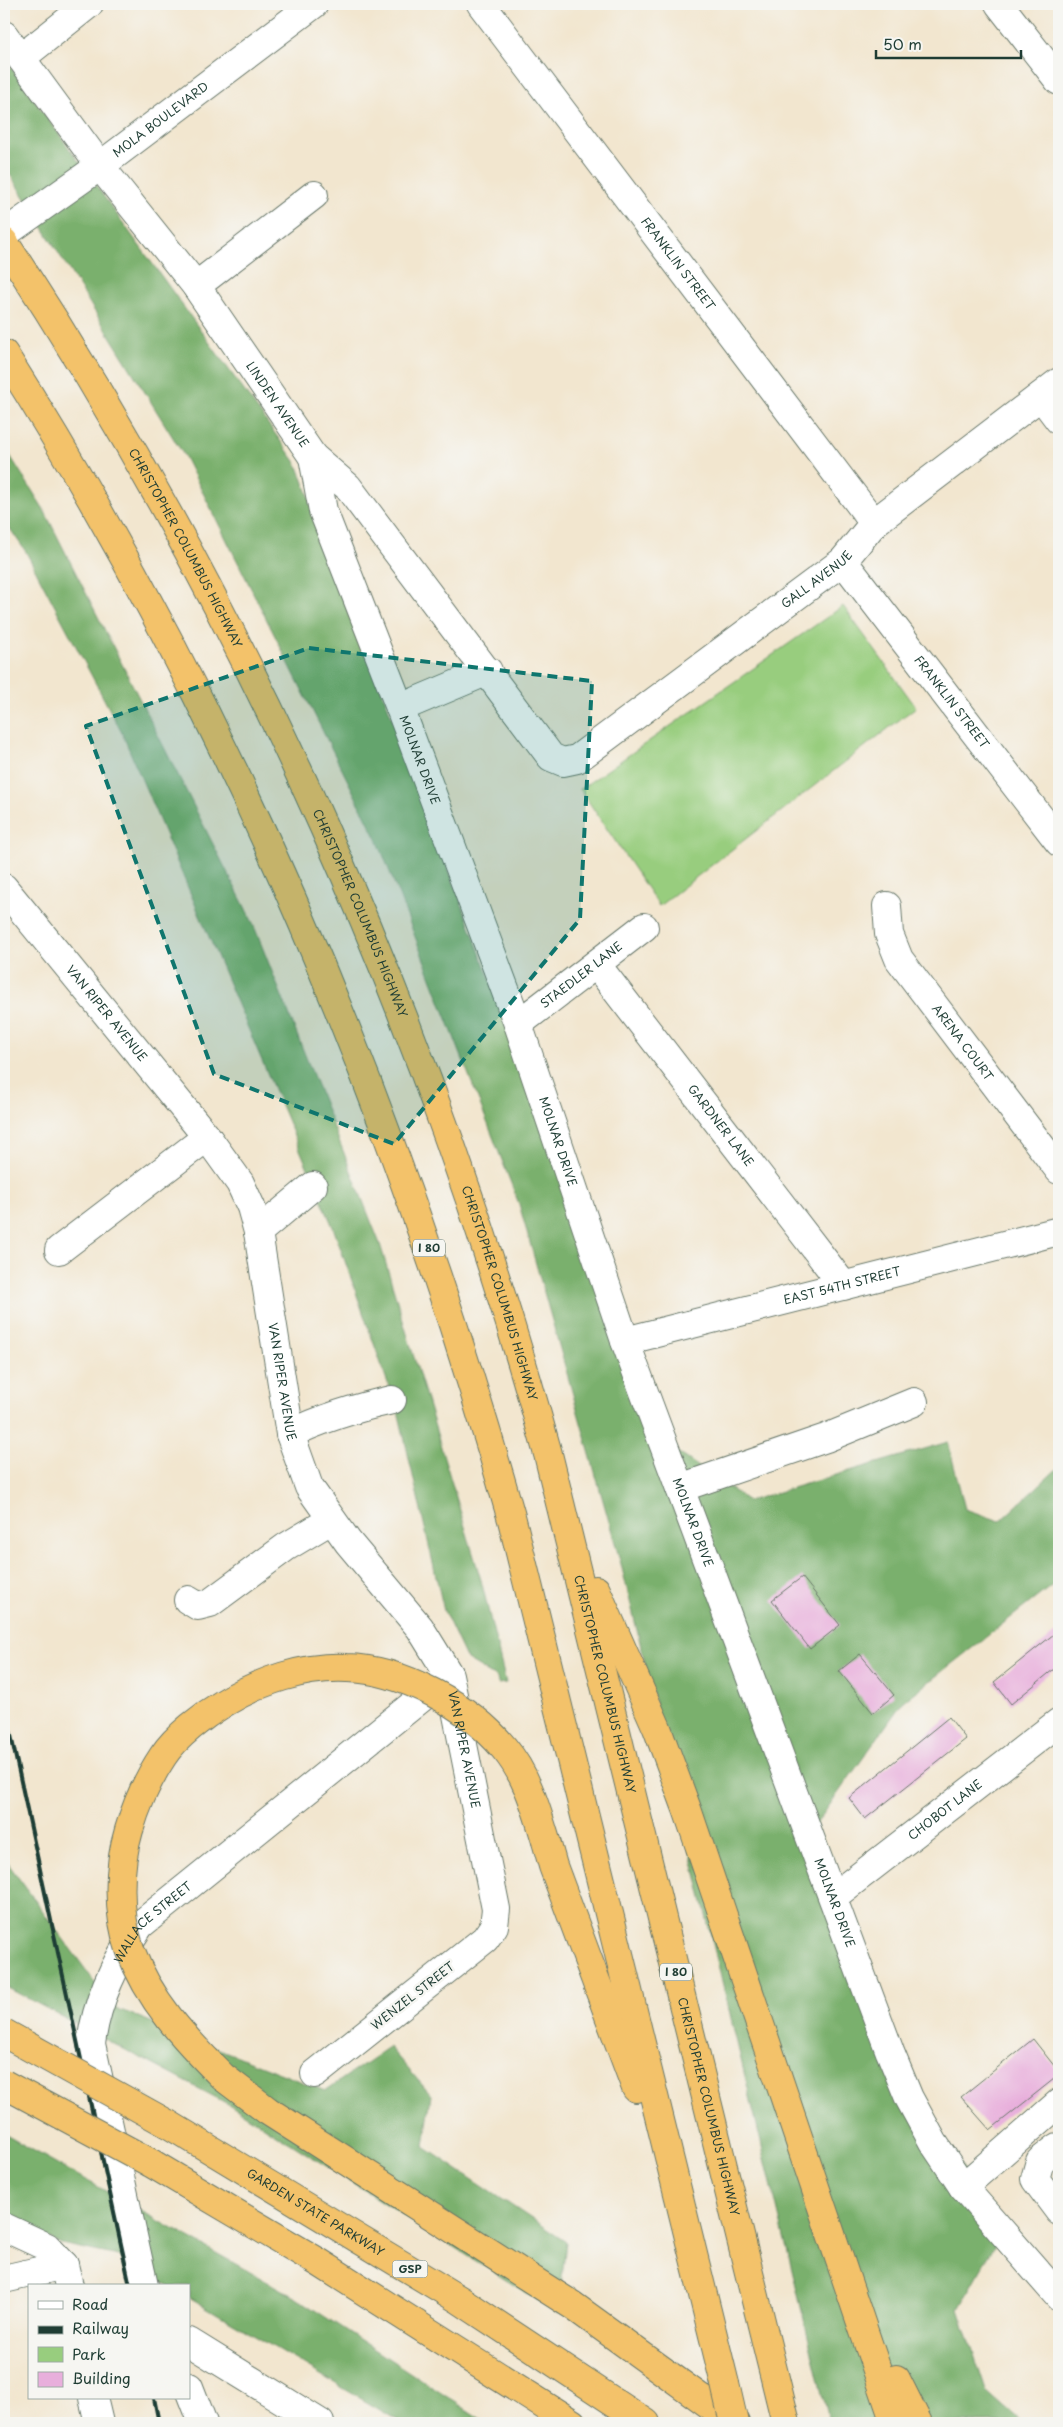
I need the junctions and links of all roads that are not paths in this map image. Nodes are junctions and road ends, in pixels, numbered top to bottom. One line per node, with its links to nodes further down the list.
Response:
1 (89, 4): 6 (street)
2 (314, 4): 8 (street, MOLA BOULEVARD)
3 (481, 4): 17 (street, FRANKLIN STREET)
4 (999, 4): 7 (street)
5 (4, 35): 6 (street, LINDEN AVENUE)
6 (21, 58): 8 (street, LINDEN AVENUE)
7 (1059, 82)
8 (100, 166): 10 (street, MOLA BOULEVARD); 12 (street, LINDEN AVENUE)
9 (314, 195): 12 (street)
10 (4, 234)
11 (10, 252): 41 (highway, CHRISTOPHER COLUMBUS HIGHWAY / I 80)
12 (196, 286): 16 (street, LINDEN AVENUE)
13 (4, 354): 55 (highway, I 80)
14 (1050, 389): 15 (street); 17 (street, GALL AVENUE)
15 (1059, 420)
16 (313, 457): 19 (street, LINDEN AVENUE); 20 (street, MOLNAR DRIVE)
17 (874, 523): 18 (street, GALL AVENUE)
18 (843, 560): 21 (street, GALL AVENUE); 22 (street, FRANKLIN STREET)
19 (488, 671): 20 (street, MOLNAR DRIVE); 21 (street, LINDEN AVENUE)
20 (400, 708): 27 (street, MOLNAR DRIVE)
21 (563, 762)
22 (1059, 842)
23 (4, 888): 28 (street, VAN RIPER AVENUE)
24 (887, 906): 29 (street, ARENA COURT)
25 (644, 926): 26 (street, STAEDLER LANE)
26 (596, 964): 27 (street, STAEDLER LANE); 34 (street, GARDNER LANE)
27 (518, 1024): 35 (street, MOLNAR DRIVE)
28 (207, 1136): 32 (street, VAN RIPER AVENUE); 33 (street)
29 (1059, 1170)
30 (312, 1186): 32 (street)
31 (1059, 1231): 34 (street, EAST 54TH STREET)
32 (258, 1232): 38 (street, VAN RIPER AVENUE)
33 (59, 1250)
34 (844, 1286): 35 (street, EAST 54TH STREET)
35 (625, 1341): 39 (street, MOLNAR DRIVE)
36 (392, 1400): 38 (street)
37 (914, 1402): 39 (street)
38 (290, 1434): 40 (street, VAN RIPER AVENUE)
39 (680, 1488): 45 (street, MOLNAR DRIVE)
40 (331, 1520): 42 (street); 43 (street, VAN RIPER AVENUE)
41 (566, 1521): 47 (highway); 71 (highway, CHRISTOPHER COLUMBUS HIGHWAY / I 80)
42 (188, 1600)
43 (449, 1675): 46 (street, VAN RIPER AVENUE); 60 (street, WALLACE STREET)
44 (1059, 1722): 45 (street, CHOBOT LANE)
45 (833, 1897): 54 (street, MOLNAR DRIVE)
46 (496, 1909): 49 (street, WENZEL STREET)
47 (748, 1982): 72 (highway); 73 (highway)
48 (4, 2033): 69 (highway, GARDEN STATE PARKWAY / GSP, bridge)
49 (315, 2074)
50 (4, 2084): 68 (highway, bridge)
51 (1059, 2103): 52 (street)
52 (1038, 2122): 53 (street); 54 (street)
53 (1058, 2146): 56 (street)
54 (963, 2186): 61 (street, MOLNAR DRIVE)
55 (681, 2206): 70 (highway, I 80, bridge); 70 (highway, bridge)
56 (1059, 2211)
57 (4, 2227): 58 (street)
58 (66, 2276): 59 (street)
59 (4, 2278)
60 (144, 2284)
61 (1059, 2298)
62 (190, 2343): 67 (street)
63 (190, 2389): 66 (street)
64 (93, 2400): 65 (street)
65 (99, 2423)
66 (203, 2423)
67 (320, 2423)
68 (572, 2423)
69 (646, 2423)
70 (735, 2423)
71 (786, 2423)
72 (895, 2423)
73 (918, 2423)

